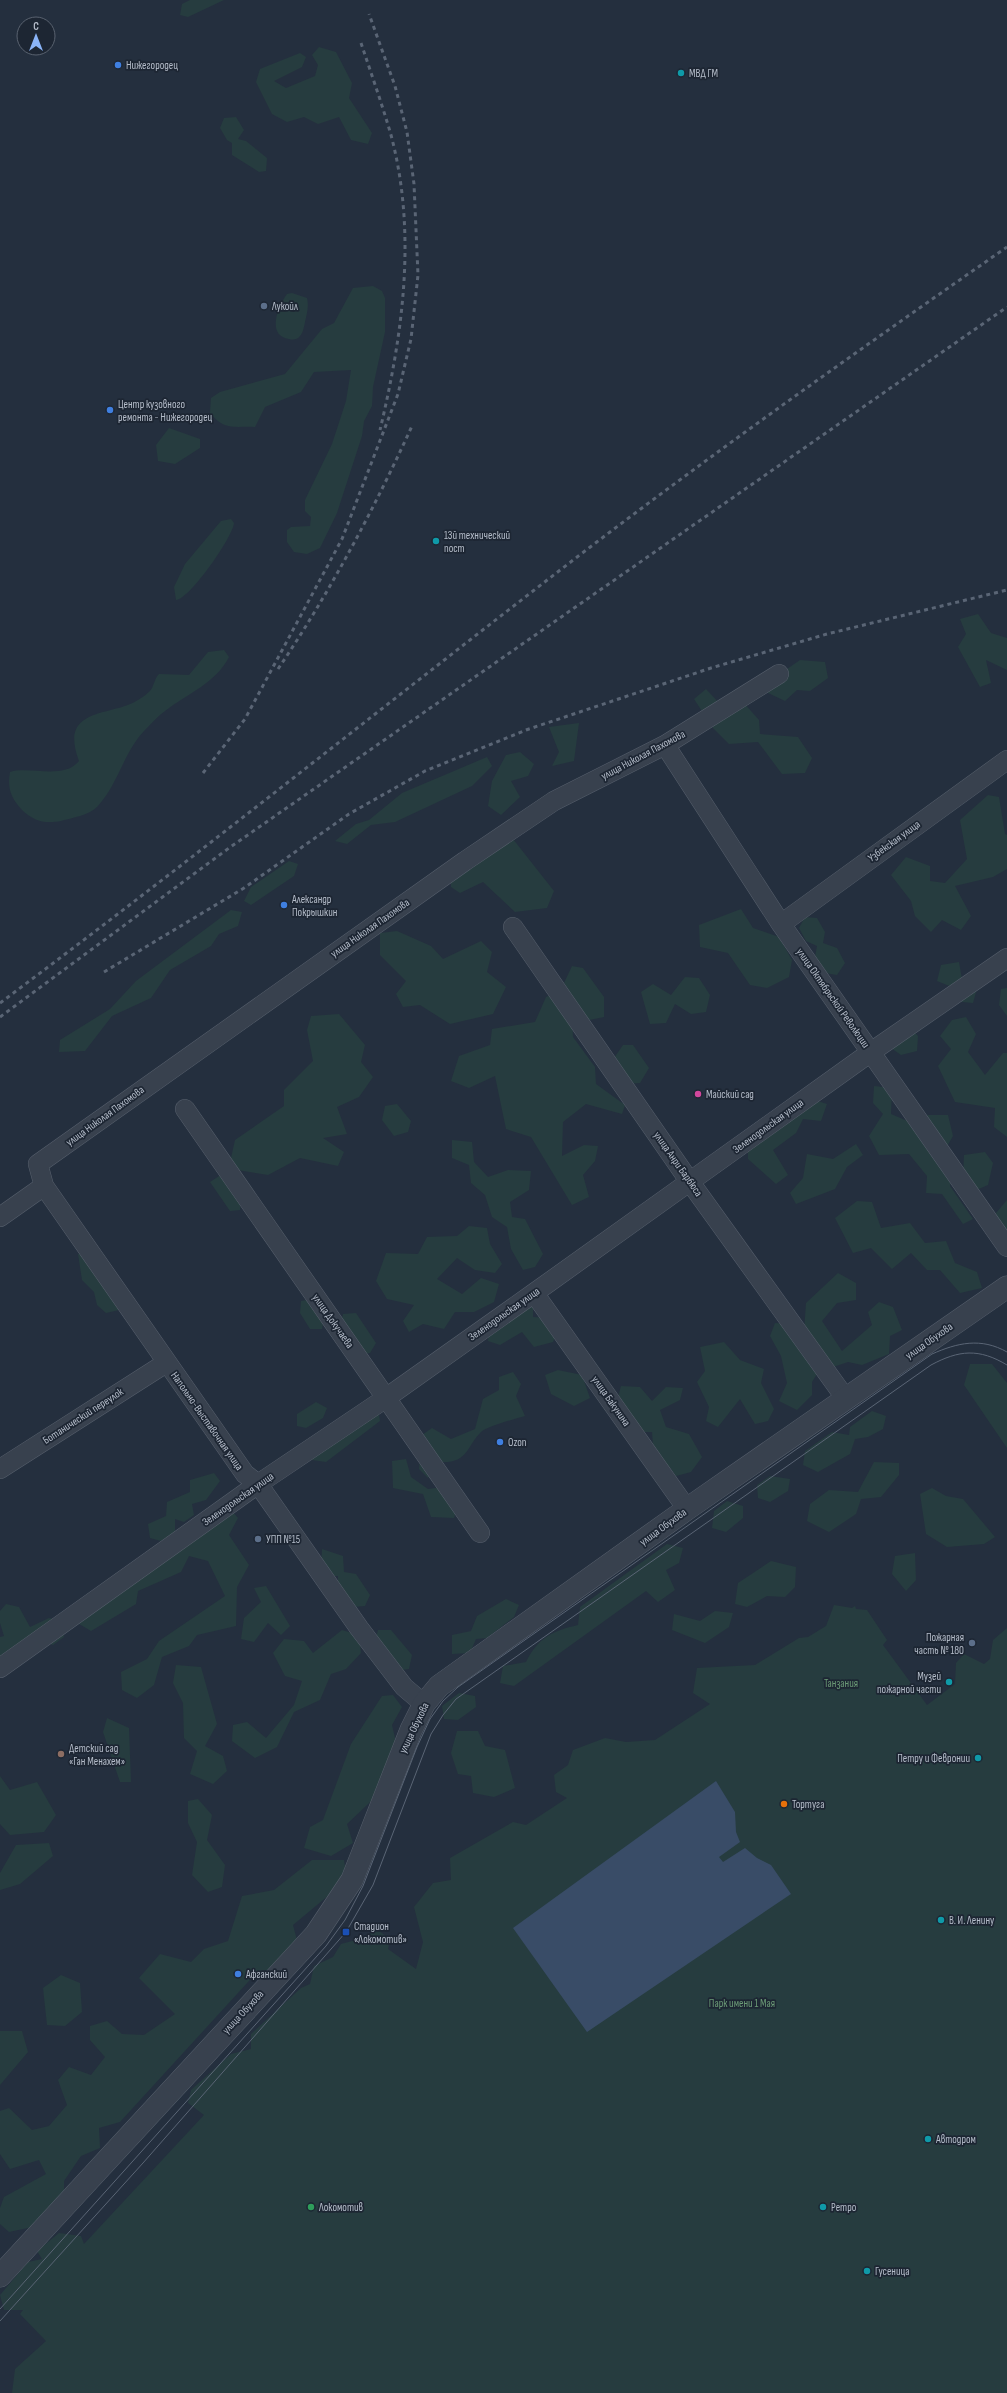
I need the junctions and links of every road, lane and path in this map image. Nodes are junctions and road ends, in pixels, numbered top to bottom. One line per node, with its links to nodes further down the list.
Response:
1 (779, 674): 2 (street, улица Николая Пахомова)
2 (665, 745): 4 (street, улица Октябрьской Революции); 10 (street, улица Николая Пахомова)
3 (1007, 760): 4 (street, Узбекская улица)
4 (781, 924): 7 (street, улица Октябрьской Революции)
5 (513, 927): 9 (street, улица Анри Барбюса)
6 (1007, 958): 7 (street, Зеленодольская улица)
7 (871, 1052): 9 (street, Зеленодольская улица); 12 (street, улица Октябрьской Революции)
8 (185, 1110): 16 (street, улица Докучаева)
9 (690, 1182): 14 (street, Зеленодольская улица); 17 (street, улица Анри Барбюса)
10 (44, 1186): 11 (street); 15 (street, Напольно-Выставочная улица)
11 (0, 1218)
12 (1007, 1247)
13 (1007, 1287): 17 (street, улица Обухова)
14 (534, 1293): 16 (street, Зеленодольская улица); 20 (street, улица Бакунина)
15 (166, 1363): 18 (street, Ботанический переулок); 19 (street, Напольно-Выставочная улица)
16 (386, 1398): 19 (street, Зеленодольская улица); 21 (street, улица Докучаева)
17 (846, 1399): 20 (street, улица Обухова)
18 (0, 1469)
19 (258, 1484): 22 (street, Зеленодольская улица); 23 (street, Напольно-Выставочная улица)
20 (687, 1509): 23 (street, улица Обухова)
21 (480, 1534)
22 (0, 1668)
23 (424, 1704): 24 (street, улица Обухова)
24 (0, 2276)

